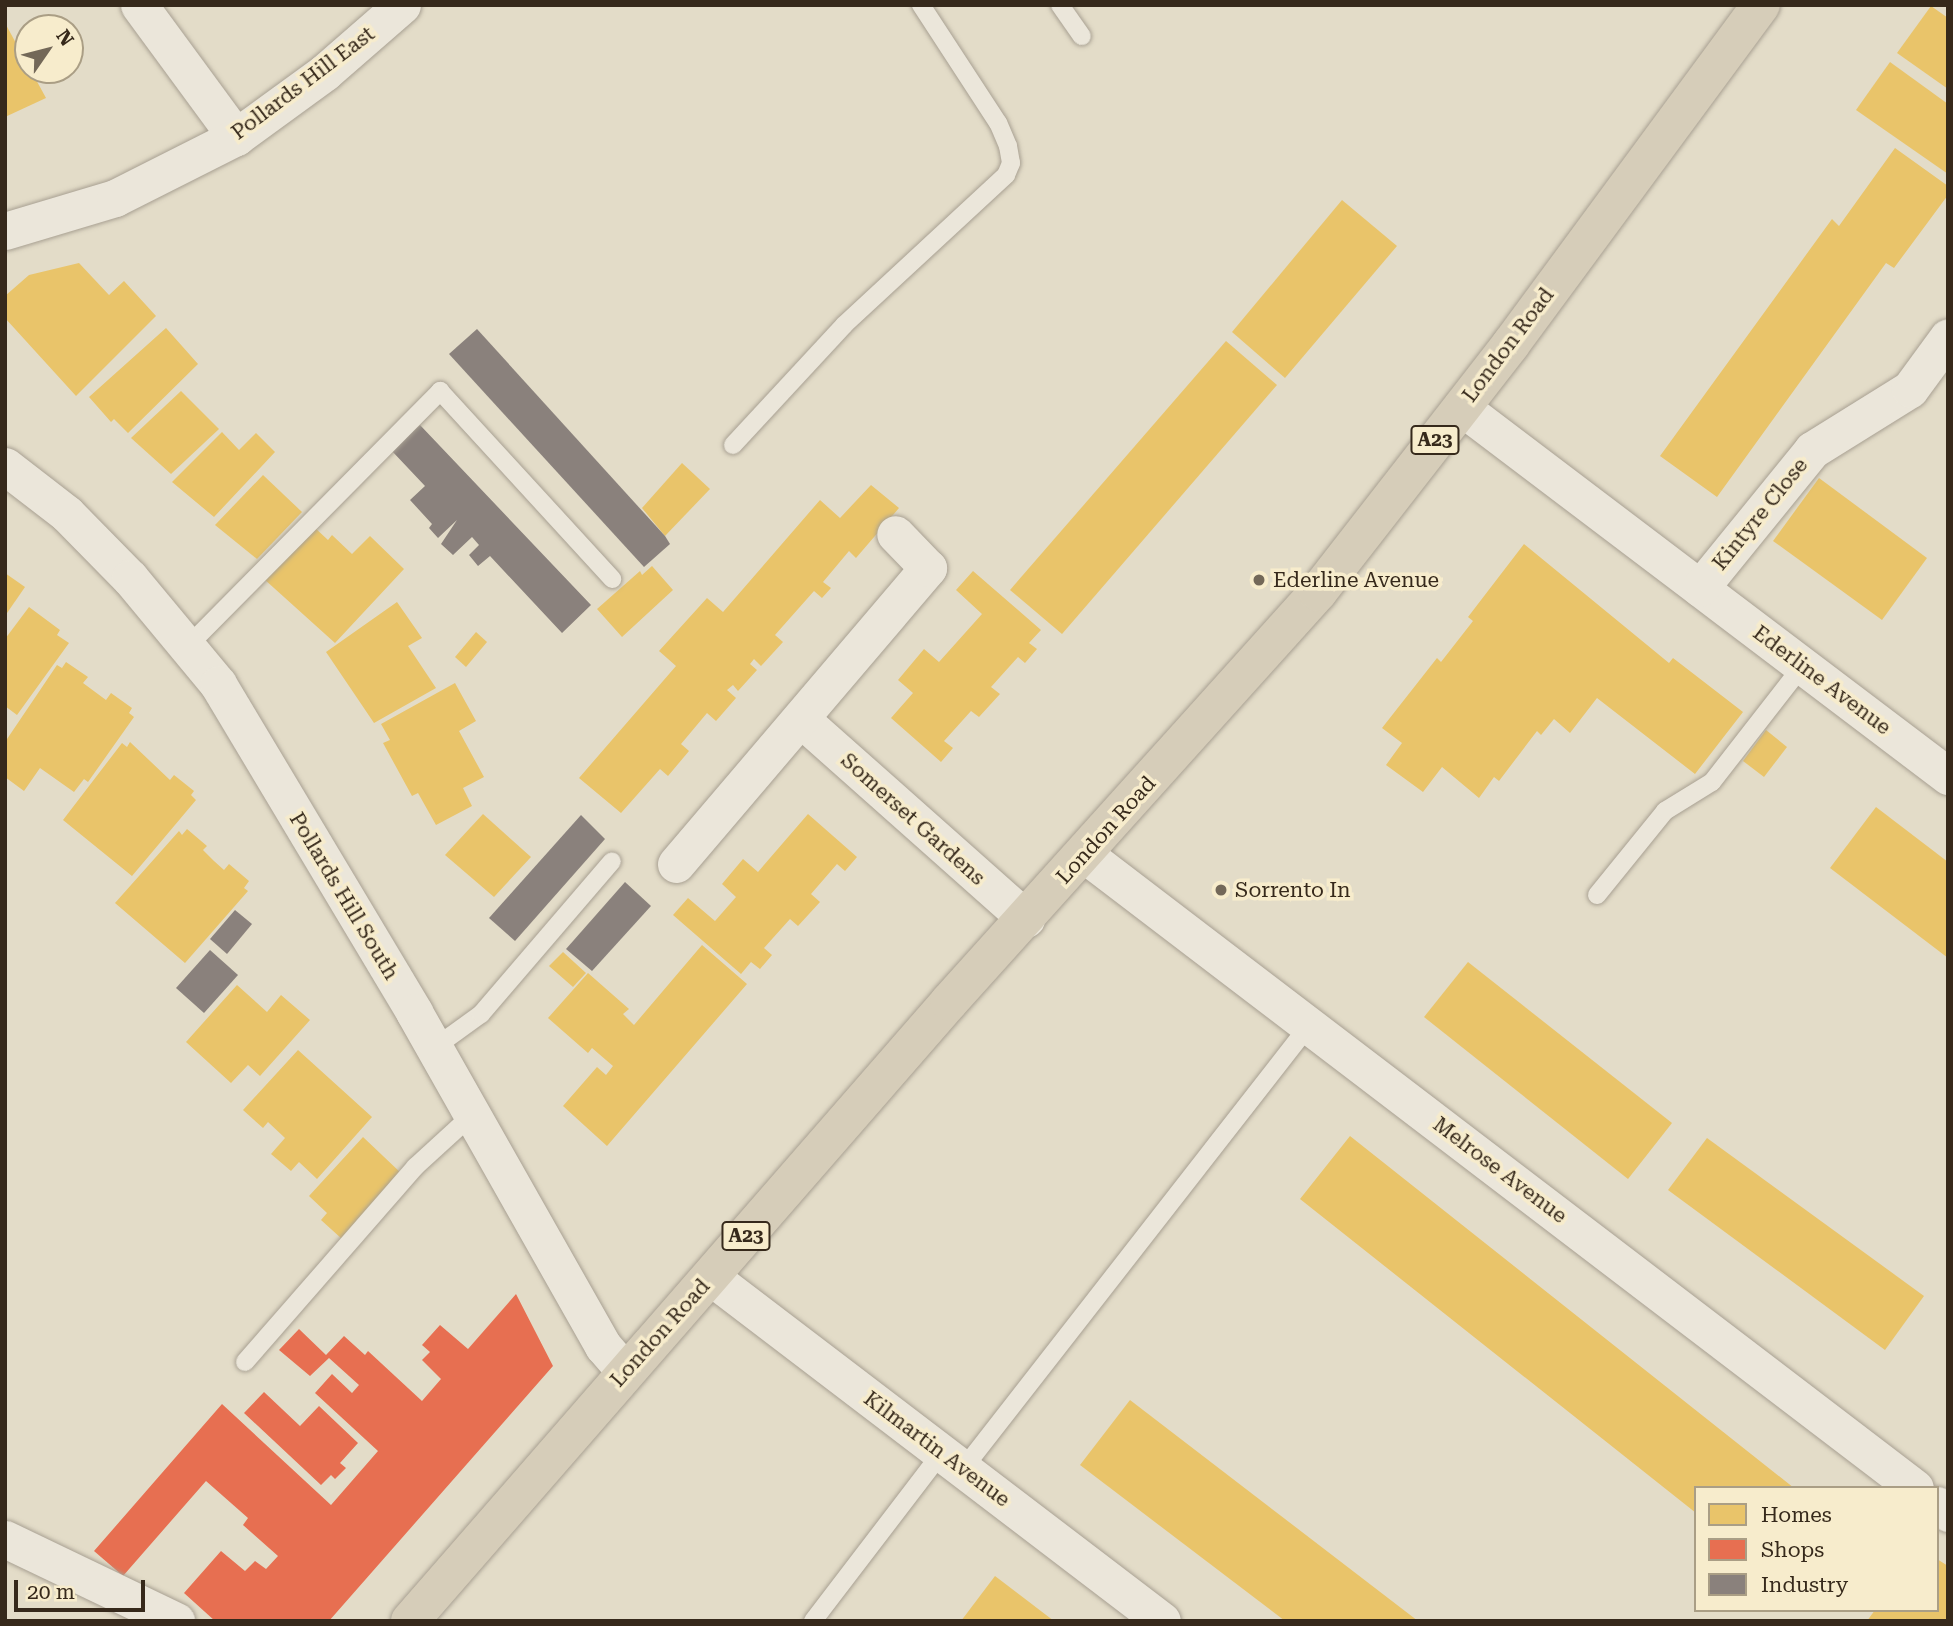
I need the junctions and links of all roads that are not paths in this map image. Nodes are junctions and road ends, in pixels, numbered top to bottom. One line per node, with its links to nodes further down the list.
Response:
1 (139, 5): 7 (street)
2 (402, 5): 7 (street, Pollards Hill East)
3 (921, 5): 11 (lane)
4 (1060, 5): 6 (lane)
5 (1760, 5): 10 (highway, London Road / A23)
6 (1082, 36)
7 (236, 137): 8 (street, Pollards Hill East)
8 (5, 231)
9 (1943, 355): 15 (street, Kintyre Close)
10 (1461, 407): 15 (street, Ederline Avenue); 20 (highway, London Road / A23)
11 (733, 445)
12 (5, 466): 16 (street, Pollards Hill South)
13 (895, 534): 18 (street)
14 (612, 579): 16 (lane)
15 (1700, 588): 17 (street, Ederline Avenue)
16 (188, 646): 26 (street, Pollards Hill South)
17 (1803, 665): 19 (street, Ederline Avenue); 23 (lane)
18 (801, 719): 22 (street); 24 (street, Somerset Gardens)
19 (1948, 776)
20 (1084, 854): 24 (highway, London Road / A23); 25 (street, Melrose Avenue)
21 (612, 861): 26 (lane)
22 (676, 864)
23 (1597, 895)
24 (1026, 919): 28 (highway, London Road / A23)
25 (1310, 1024): 31 (lane); 32 (street, Melrose Avenue)
26 (434, 1048): 27 (street, Pollards Hill South)
27 (472, 1115): 29 (lane); 30 (street, Pollards Hill South)
28 (711, 1277): 30 (highway, London Road / A23); 31 (street, Kilmartin Avenue)
29 (245, 1362)
30 (625, 1371): 35 (highway, London Road / A23)
31 (953, 1461): 36 (lane); 37 (street, Kilmartin Avenue)
32 (1912, 1486)
33 (5, 1539): 34 (street)
34 (176, 1621)
35 (410, 1621)
36 (813, 1621)
37 (1162, 1621)

